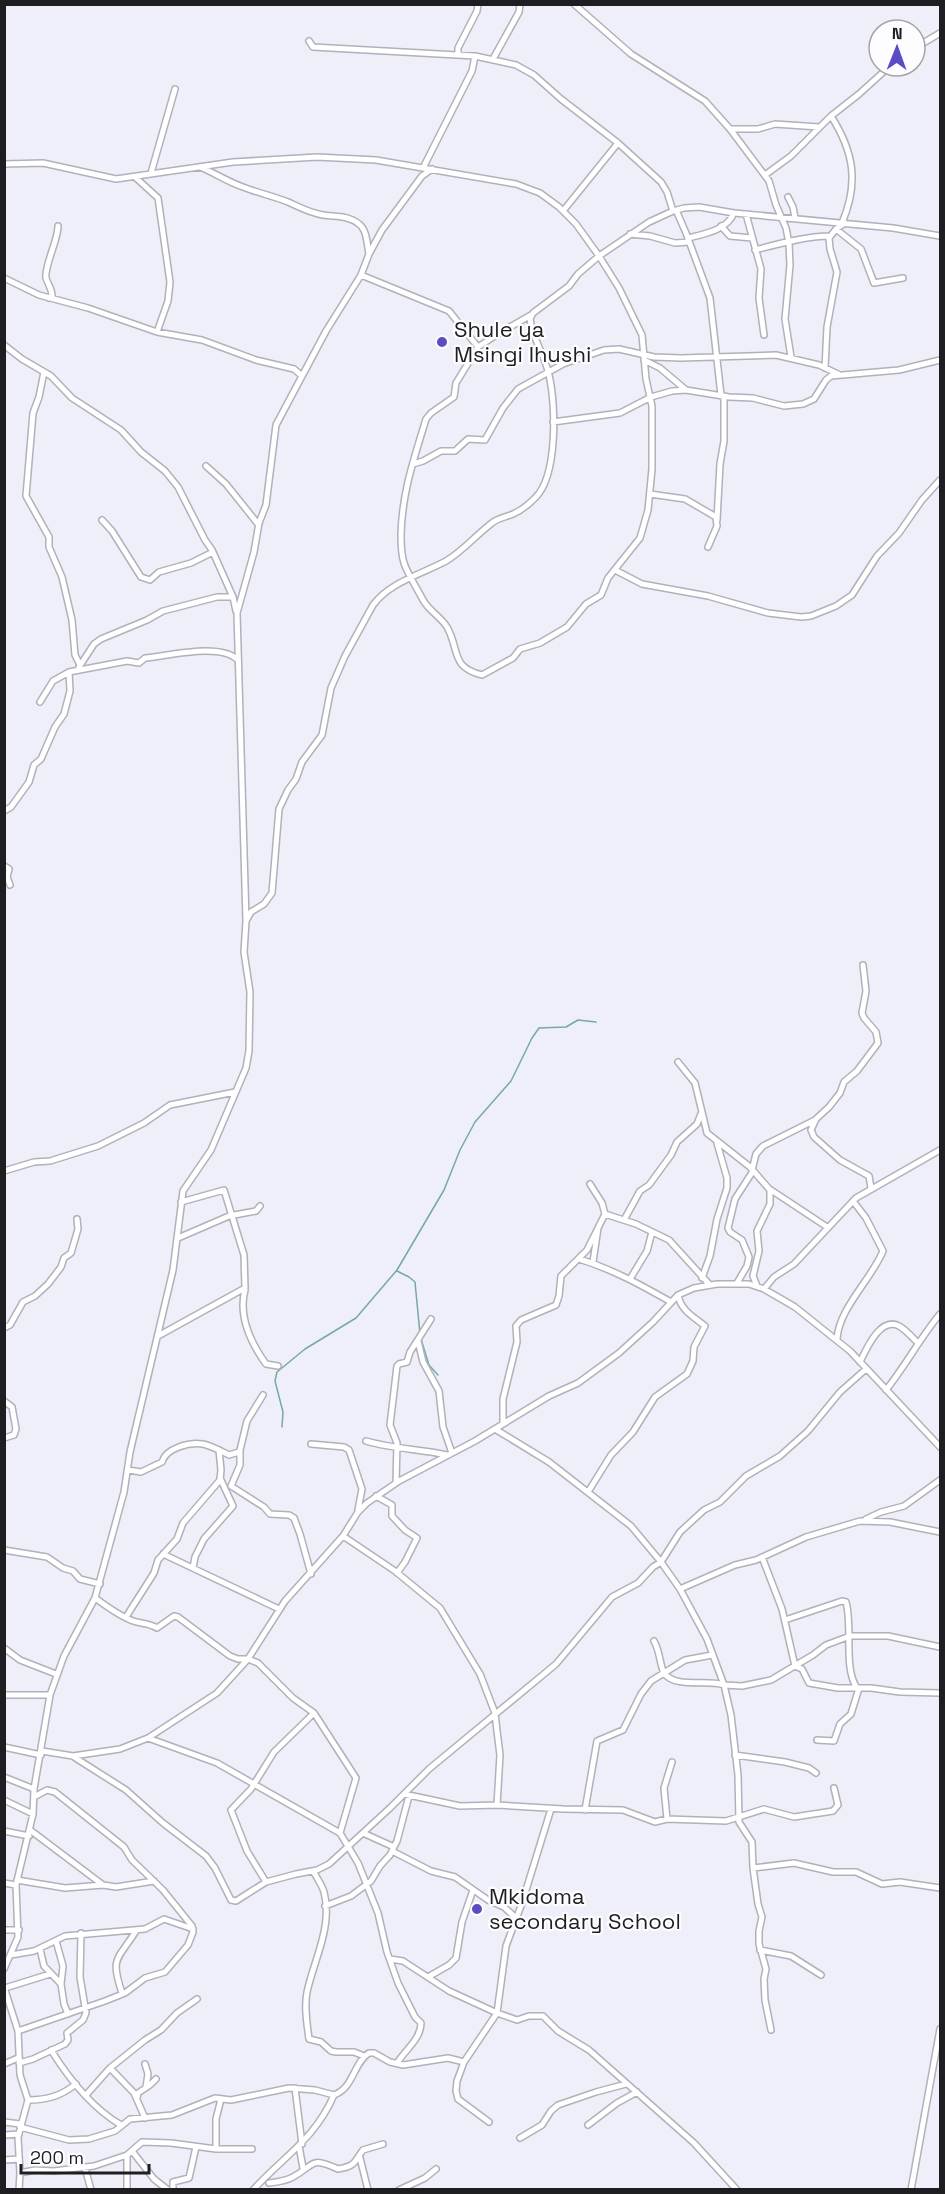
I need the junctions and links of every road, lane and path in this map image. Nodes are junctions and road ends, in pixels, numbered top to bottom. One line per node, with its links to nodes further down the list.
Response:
1 (478, 4): 7 (street)
2 (520, 4): 9 (street)
3 (574, 4): 14 (street)
4 (940, 33): 6 (street)
5 (309, 41): 7 (street)
6 (927, 41)
7 (458, 54): 8 (street)
8 (475, 56): 9 (street); 18 (street)
9 (493, 59): 15 (street)
10 (877, 78): 12 (street)
11 (175, 89): 20 (street)
12 (831, 116): 13 (street); 30 (street)
13 (819, 127): 14 (street); 21 (street)
14 (730, 129): 21 (street)
15 (618, 143): 24 (street); 25 (street)
16 (4, 164): 22 (street)
17 (198, 167): 18 (street); 20 (street); 41 (street)
18 (423, 168): 19 (street)
19 (432, 169): 24 (street); 41 (street)
20 (151, 173): 22 (street)
21 (765, 175): 28 (street)
22 (135, 177): 48 (street)
23 (788, 197): 29 (street)
24 (562, 211): 42 (street)
25 (674, 211): 26 (street); 34 (street); 38 (street)
26 (734, 213): 27 (street); 32 (street)
27 (746, 214): 28 (street); 37 (street)
28 (781, 217): 29 (street); 39 (street)
29 (795, 218): 30 (street)
30 (843, 223): 33 (street); 36 (street)
31 (58, 226): 46 (street)
32 (721, 226): 37 (street); 38 (street)
33 (836, 229): 35 (street); 45 (street)
34 (630, 234): 38 (street); 42 (street)
35 (830, 236): 39 (street); 57 (street)
36 (940, 236)
37 (752, 238): 40 (street)
38 (689, 240): 53 (street)
39 (789, 243): 40 (street); 54 (street)
40 (755, 250): 49 (street)
41 (369, 254): 43 (street)
42 (599, 256): 47 (street); 52 (street)
43 (361, 275): 51 (street); 61 (street)
44 (4, 278): 46 (street)
45 (903, 278)
46 (49, 298): 48 (street)
47 (532, 315): 51 (street); 59 (street)
48 (157, 332): 61 (street)
49 (764, 335)
50 (4, 345): 58 (street)
51 (478, 346): 67 (street)
52 (643, 353): 53 (street); 55 (street); 59 (street)
53 (716, 357): 54 (street); 64 (street)
54 (790, 357): 57 (street)
55 (644, 360): 63 (street); 65 (street)
56 (940, 360): 60 (street)
57 (826, 368): 60 (street); 62 (street)
58 (44, 372): 75 (street); 81 (street)
59 (549, 372): 66 (street); 67 (street)
60 (838, 374): 62 (street)
61 (301, 375): 73 (street)
62 (827, 378): 64 (street)
63 (687, 390): 64 (street); 65 (street)
64 (722, 395): 72 (street)
65 (651, 397): 66 (street); 70 (street)
66 (553, 422): 77 (street)
67 (413, 464): 77 (street)
68 (206, 466): 73 (street)
69 (940, 480): 76 (street)
70 (650, 494): 72 (street); 76 (street)
71 (102, 520): 75 (street)
72 (717, 520): 74 (street)
73 (258, 524): 79 (street)
74 (708, 547)
75 (213, 552): 78 (street)
76 (615, 570): 77 (street)
77 (412, 579): 87 (street)
78 (233, 597): 79 (street); 81 (street)
79 (237, 613): 80 (street)
80 (238, 660): 81 (street); 87 (street)
81 (79, 667): 82 (street)
82 (69, 672): 83 (street); 84 (street)
83 (40, 702)
84 (4, 811)
85 (4, 866): 86 (street)
86 (10, 885)
87 (246, 920): 90 (street)
88 (863, 965): 92 (street)
89 (678, 1062): 91 (street)
90 (235, 1092): 96 (street); 101 (street)
91 (702, 1112): 93 (street); 106 (street)
92 (816, 1119): 95 (street); 98 (street)
93 (716, 1142): 95 (street); 113 (street)
94 (940, 1150): 98 (street)
95 (753, 1170): 99 (street); 115 (street)
96 (4, 1171)
97 (590, 1184): 103 (street)
98 (871, 1188): 100 (street)
99 (770, 1190): 107 (street); 117 (street)
100 (853, 1201): 107 (street); 126 (street)
101 (181, 1202): 104 (street); 110 (street)
102 (260, 1206): 104 (street)
103 (605, 1214): 106 (street); 108 (street)
104 (233, 1215): 110 (street); 119 (street)
105 (77, 1219): 124 (street)
106 (624, 1220): 109 (street)
107 (827, 1227): 118 (street)
108 (598, 1228): 111 (street); 112 (street)
109 (651, 1232): 113 (street); 114 (street)
110 (178, 1238): 125 (street)
111 (579, 1259): 112 (street); 135 (street)
112 (593, 1262): 114 (street)
113 (702, 1278): 116 (street)
114 (630, 1279): 121 (street)
115 (737, 1283): 116 (street); 117 (street)
116 (709, 1284): 120 (street)
117 (757, 1286): 118 (street)
118 (764, 1289): 126 (street)
119 (244, 1290): 125 (street); 130 (street)
120 (678, 1296): 121 (street); 149 (street)
121 (672, 1302): 135 (street)
122 (940, 1314): 128 (street)
123 (431, 1319): 127 (street)
124 (4, 1328)
125 (158, 1336): 145 (street)
126 (837, 1339): 129 (street)
127 (418, 1340): 141 (street); 144 (street)
128 (917, 1342): 129 (street); 132 (street)
129 (860, 1362): 131 (street)
130 (278, 1366)
131 (866, 1368): 132 (street); 158 (street)
132 (886, 1390): 140 (street)
133 (264, 1395): 143 (street)
134 (4, 1401): 137 (street)
135 (502, 1424): 136 (street)
136 (495, 1429): 144 (street); 149 (street)
137 (4, 1438)
138 (366, 1441): 141 (street)
139 (311, 1444): 151 (street)
140 (940, 1447)
141 (398, 1448): 144 (street); 148 (street)
142 (219, 1450): 143 (street); 145 (street); 146 (street)
143 (239, 1452): 161 (street)
144 (449, 1454): 148 (street)
145 (128, 1470): 162 (street)
146 (220, 1478): 156 (street); 159 (street)
147 (940, 1480): 152 (street)
148 (396, 1483): 150 (street)
149 (588, 1492): 158 (street)
150 (376, 1496): 151 (street); 160 (street)
151 (358, 1512): 154 (street)
152 (864, 1520): 153 (street); 157 (street)
153 (940, 1532)
154 (343, 1536): 160 (street); 161 (street)
155 (4, 1550): 162 (street)
156 (164, 1554): 159 (street); 166 (street)
157 (762, 1557): 163 (street); 167 (street)
158 (661, 1562): 163 (street); 185 (street)
159 (193, 1569): 165 (street)
160 (398, 1573): 185 (street)
161 (311, 1574): 165 (street)
162 (99, 1584): 164 (street)
163 (680, 1588): 172 (street)
164 (95, 1598): 166 (street); 177 (street)
165 (279, 1609): 173 (street)
166 (126, 1617): 173 (street)
167 (785, 1620): 168 (street); 174 (street)
168 (850, 1636): 170 (street); 174 (street); 180 (street)
169 (654, 1641): 175 (street)
170 (940, 1647)
171 (4, 1648): 177 (street)
172 (712, 1655): 175 (street); 176 (street)
173 (248, 1659): 184 (street); 186 (street)
174 (795, 1666): 179 (street); 180 (street)
175 (664, 1672): 178 (street); 203 (street)
176 (718, 1673): 178 (street); 179 (street)
177 (56, 1674): 183 (street)
178 (713, 1682): 179 (street)
179 (724, 1685): 190 (street)
180 (858, 1688): 181 (street); 187 (street)
181 (940, 1693)
182 (4, 1695): 183 (street)
183 (50, 1695): 189 (street)
184 (314, 1713): 195 (street); 209 (street)
185 (495, 1713): 198 (street); 201 (street)
186 (148, 1738): 191 (street); 195 (street)
187 (817, 1740)
188 (4, 1747): 189 (street)
189 (41, 1753): 191 (street); 197 (street)
190 (735, 1755): 193 (street); 205 (street)
191 (73, 1756): 217 (street)
192 (672, 1762): 206 (street)
193 (816, 1773)
194 (4, 1777): 197 (street)
195 (254, 1782): 209 (street); 217 (street)
196 (834, 1788): 205 (street)
197 (34, 1789): 199 (street)
198 (407, 1795): 201 (street); 210 (street); 212 (street)
199 (34, 1797): 204 (street); 215 (street)
200 (4, 1800): 204 (street)
201 (497, 1805): 202 (street)
202 (551, 1809): 203 (street); 224 (street)
203 (585, 1810): 206 (street)
204 (33, 1814): 208 (street)
205 (739, 1817): 206 (street); 213 (street)
206 (667, 1819)
207 (4, 1831): 208 (street)
208 (29, 1833): 216 (street); 220 (street)
209 (340, 1833): 211 (street)
210 (363, 1833): 211 (street); 212 (street)
211 (348, 1847): 214 (street); 219 (street)
212 (393, 1849): 219 (street); 222 (street)
213 (753, 1868): 221 (street); 232 (street)
214 (313, 1871): 217 (street); 223 (street)
215 (154, 1881): 220 (street); 225 (street)
216 (17, 1882): 218 (street); 220 (street); 227 (street)
217 (266, 1882)
218 (5, 1884)
219 (366, 1884): 223 (street); 234 (street)
220 (103, 1885)
221 (940, 1888)
222 (473, 1890): 224 (street); 238 (street)
223 (325, 1906): 250 (street)
224 (516, 1918): 244 (street)
225 (193, 1929): 228 (street); 241 (street)
226 (4, 1930): 227 (street)
227 (18, 1930): 233 (street)
228 (136, 1930): 229 (street); 241 (street)
229 (81, 1933): 230 (street); 243 (street)
230 (56, 1941): 231 (street); 239 (street)
231 (39, 1949): 233 (street); 236 (street)
232 (760, 1950): 237 (street); 247 (street)
233 (11, 1955): 235 (street)
234 (390, 1959): 238 (street); 253 (street)
235 (4, 1969)
236 (50, 1974): 239 (street); 240 (street)
237 (821, 1975)
238 (428, 1977): 244 (street)
239 (61, 1984): 245 (street)
240 (5, 1988): 248 (street)
241 (122, 1994): 243 (street)
242 (197, 1999): 256 (street)
243 (86, 2008): 245 (street); 249 (street)
244 (497, 2013): 252 (street); 259 (street)
245 (68, 2014): 248 (street)
246 (940, 2029): 302 (street)
247 (771, 2030)
248 (18, 2031): 251 (street)
249 (51, 2050): 251 (street); 258 (street)
250 (364, 2056): 253 (street); 264 (street)
251 (19, 2060): 254 (street); 267 (street)
252 (464, 2062): 253 (street); 270 (street)
253 (397, 2063)
254 (4, 2064)
255 (145, 2064): 260 (street)
256 (110, 2067): 263 (street); 265 (street)
257 (156, 2079): 260 (street)
258 (76, 2084): 263 (street); 267 (street)
259 (626, 2084): 262 (street); 276 (street)
260 (146, 2087): 265 (street)
261 (295, 2088): 264 (street); 266 (street); 278 (street)
262 (637, 2092): 272 (street); 301 (street)
263 (86, 2095): 271 (street)
264 (334, 2095): 278 (street)
265 (137, 2098): 268 (street)
266 (221, 2099): 268 (street); 280 (street)
267 (28, 2100): 273 (street)
268 (145, 2118): 271 (street)
269 (4, 2122): 273 (street)
270 (489, 2122)
271 (122, 2125): 273 (street)
272 (588, 2125)
273 (20, 2126): 274 (street)
274 (19, 2134): 275 (street); 284 (street)
275 (4, 2135)
276 (520, 2138)
277 (383, 2144): 283 (street)
278 (300, 2145): 287 (street); 290 (street)
279 (195, 2147): 280 (street); 282 (street); 297 (street)
280 (216, 2149): 281 (street)
281 (252, 2149)
282 (130, 2153): 286 (street); 295 (street); 296 (street)
283 (360, 2158): 287 (street); 299 (street)
284 (19, 2159): 285 (street); 289 (street)
285 (4, 2160)
286 (85, 2168): 289 (street); 294 (street)
287 (303, 2168): 291 (street)
288 (436, 2169): 292 (street)
289 (20, 2173): 293 (street)
290 (268, 2174): 291 (street); 298 (street)
291 (270, 2186)
292 (411, 2187): 300 (street)
293 (19, 2190)
294 (91, 2190)
295 (127, 2190)
296 (168, 2190)
297 (172, 2190)
298 (252, 2190)
299 (368, 2190)
300 (399, 2190)
301 (737, 2190)
302 (910, 2190)

